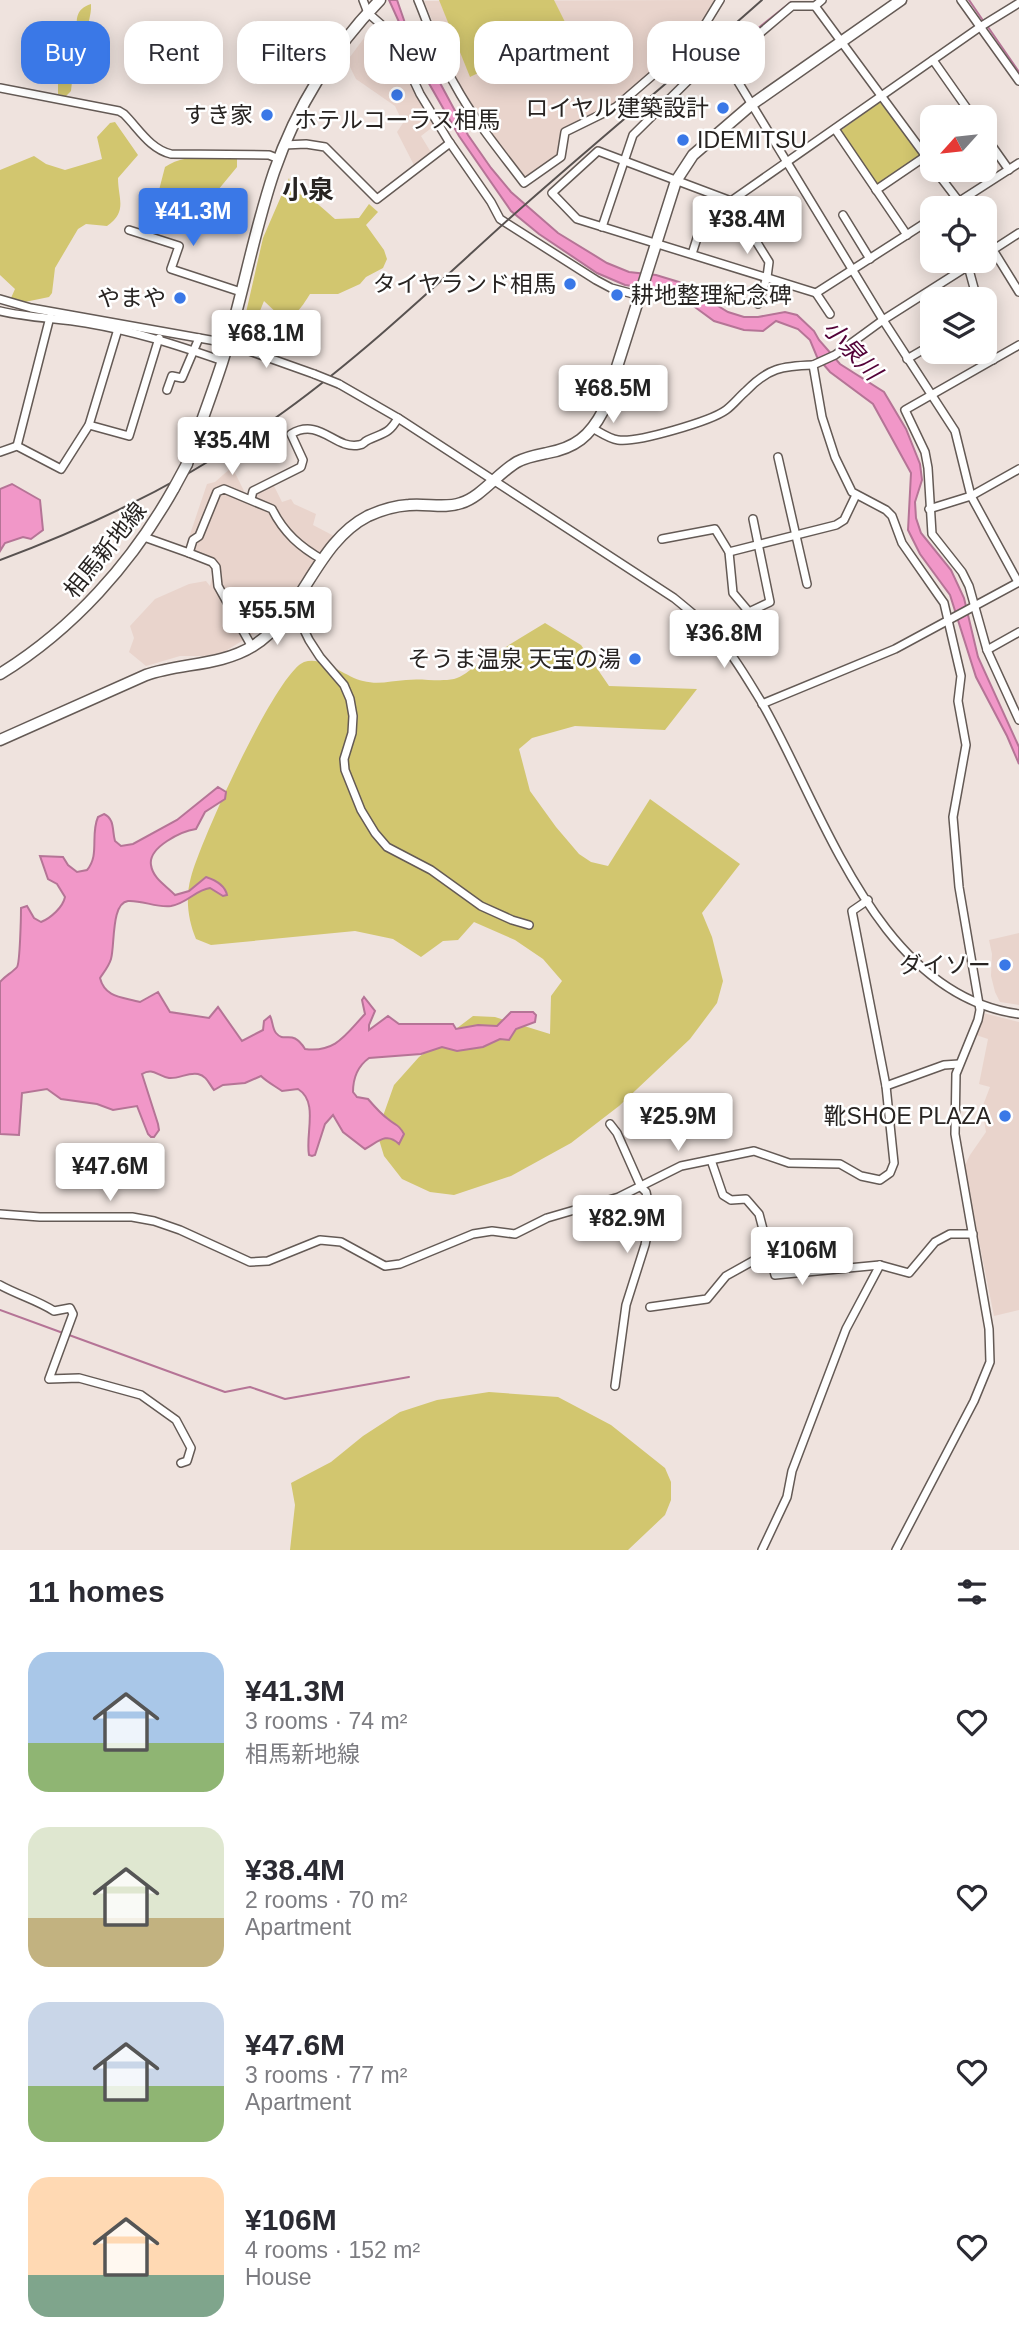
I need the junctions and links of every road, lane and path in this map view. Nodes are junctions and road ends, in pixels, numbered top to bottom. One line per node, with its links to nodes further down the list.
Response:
1 (363, 0): 10 (street)
2 (380, 0): 10 (main road, 相馬新地線)
3 (418, 0): 4 (street)
4 (720, 0)
5 (822, 0): 9 (street)
6 (901, 0): 13 (main road)
7 (961, 0): 11 (street)
8 (1017, 4): 11 (street)
9 (815, 6): 12 (street); 13 (street)
10 (368, 13): 23 (street); 24 (main road, 相馬新地線)
11 (984, 25): 14 (street); 15 (street)
12 (765, 29)
13 (842, 41): 19 (street); 20 (main road)
14 (933, 60): 19 (street); 21 (street)
15 (1019, 81)
16 (685, 84): 28 (street)
17 (739, 84): 20 (street)
18 (0, 88): 27 (street)
19 (882, 96): 22 (street); 25 (street)
20 (751, 104): 30 (street); 33 (main road)
21 (965, 105)
22 (835, 129): 30 (street); 34 (street)
23 (450, 143): 24 (street); 55 (street)
24 (285, 145): 27 (main road, 相馬新地線)
25 (920, 148)
26 (998, 154): 32 (street)
27 (279, 159): 52 (main road, 相馬新地線)
28 (623, 160): 33 (street); 39 (street); 39 (street)
29 (920, 160): 34 (street)
30 (786, 163): 36 (street); 49 (street)
31 (1019, 163): 32 (street)
32 (1009, 170): 35 (street)
33 (676, 181): 36 (street); 44 (main road)
34 (876, 190): 43 (street)
35 (973, 196)
36 (732, 201): 51 (street)
37 (843, 215): 48 (street)
38 (920, 226): 43 (street)
39 (602, 227): 44 (street)
40 (129, 230): 52 (street)
41 (1019, 233): 45 (street)
42 (698, 235): 46 (street)
43 (907, 235): 48 (street)
44 (656, 244): 46 (street); 55 (main road)
45 (997, 247)
46 (692, 254): 51 (street)
47 (997, 254): 53 (street)
48 (870, 259): 49 (street)
49 (853, 270): 54 (street); 61 (street)
50 (957, 273): 61 (street)
51 (767, 277): 54 (street); 57 (street)
52 (241, 292): 65 (main road, 相馬新地線)
53 (1019, 292)
54 (816, 293): 59 (street)
55 (642, 294): 78 (main road)
56 (0, 299): 64 (street)
57 (758, 304)
58 (0, 311): 60 (street)
59 (830, 314)
60 (50, 317): 62 (street); 79 (street)
61 (883, 320): 70 (street); 72 (street)
62 (118, 329): 63 (street); 77 (street)
63 (159, 338): 67 (street); 77 (street)
64 (200, 338): 65 (street); 67 (street)
65 (227, 343): 71 (main road, 相馬新地線); 76 (street, bridge)
66 (1019, 345): 69 (street)
67 (195, 351): 71 (street); 74 (street)
68 (920, 352): 70 (street)
69 (997, 358)
70 (907, 359): 75 (street)
71 (223, 362): 90 (main road, 相馬新地線, bridge)
72 (814, 364): 78 (street); 84 (street)
73 (986, 364): 75 (street)
74 (167, 390)
75 (930, 396): 85 (street); 87 (street)
76 (398, 418): 83 (street); 86 (street)
77 (89, 425): 79 (street)
78 (594, 429): 83 (main road)
79 (17, 446): 80 (street)
80 (0, 452)
81 (779, 457): 89 (street)
82 (1019, 469): 85 (street)
83 (492, 479): 95 (main road); 105 (street)
84 (856, 495): 89 (street); 100 (street)
85 (971, 496): 87 (street); 96 (street)
86 (251, 499): 94 (street); 95 (street)
87 (929, 509): 99 (street)
88 (753, 519): 92 (street)
89 (797, 536): 92 (street); 97 (street)
90 (144, 537): 94 (street); 104 (main road, 相馬新地線)
91 (662, 538): 93 (street)
92 (758, 545): 93 (street); 93 (street)
93 (729, 552)
94 (189, 553): 102 (street)
95 (323, 560): 98 (main road)
96 (1019, 582): 99 (street)
97 (807, 584)
98 (292, 605): 102 (main road); 109 (street)
99 (975, 606): 100 (street); 103 (street)
100 (948, 621): 105 (street); 110 (street)
101 (1019, 632): 103 (street)
102 (252, 647): 107 (main road)
103 (987, 650): 106 (street)
104 (0, 674)
105 (762, 704): 108 (street)
106 (1019, 720)
107 (0, 740)
108 (868, 900): 110 (street); 113 (street)
109 (529, 925)
110 (978, 1004): 111 (street); 112 (street)
111 (1019, 1014)
112 (959, 1064): 113 (street); 118 (street)
113 (886, 1086): 115 (street)
114 (610, 1124): 116 (street)
115 (712, 1160): 116 (street); 119 (street)
116 (641, 1187): 117 (street); 123 (street)
117 (0, 1214)
118 (973, 1234): 120 (street); 126 (street)
119 (769, 1252): 120 (street); 122 (street)
120 (880, 1265): 125 (street)
121 (0, 1285): 124 (street)
122 (650, 1307)
123 (615, 1386)
124 (181, 1463)
125 (762, 1550)
126 (896, 1550)

